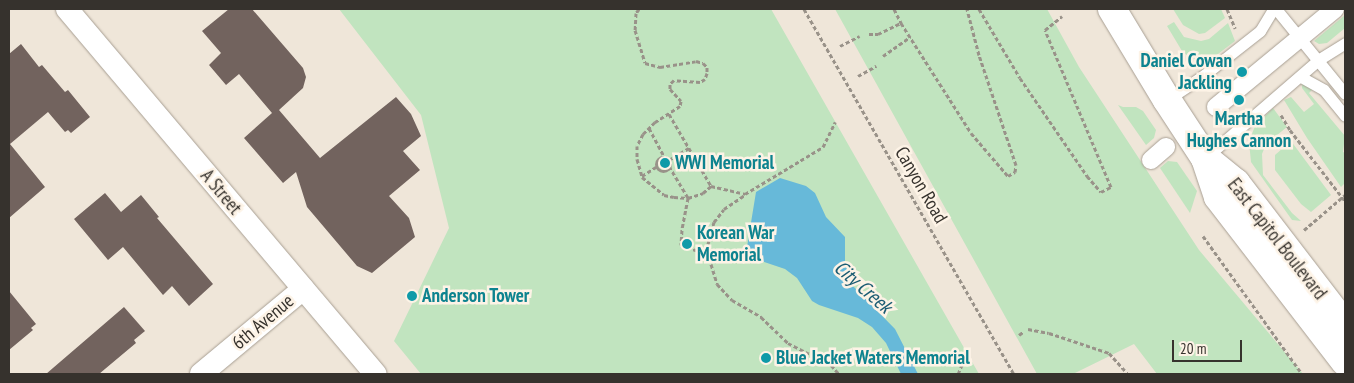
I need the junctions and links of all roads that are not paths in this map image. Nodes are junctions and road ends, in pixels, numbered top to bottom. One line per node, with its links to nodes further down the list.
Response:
1 (67, 9): 16 (street, A Street)
2 (1112, 9): 10 (street, East Capitol Boulevard)
3 (1274, 9): 5 (lane); 10 (lane)
4 (1335, 9): 5 (street)
5 (1300, 38): 7 (lane); 11 (street)
6 (1345, 43): 7 (lane)
7 (1318, 60): 8 (lane); 9 (lane)
8 (1301, 77): 12 (lane); 14 (lane)
9 (1345, 94)
10 (1167, 100): 14 (street, East Capitol Boulevard)
11 (1216, 106)
12 (1345, 116)
13 (1166, 147): 15 (street)
14 (1205, 158): 17 (street, East Capitol Boulevard); 18 (street, East Capitol Boulevard)
15 (1151, 160)
16 (303, 289): 19 (street, 6th Avenue); 20 (street, A Street)
17 (1345, 325)
18 (1345, 362)
19 (201, 374)
20 (375, 374)

